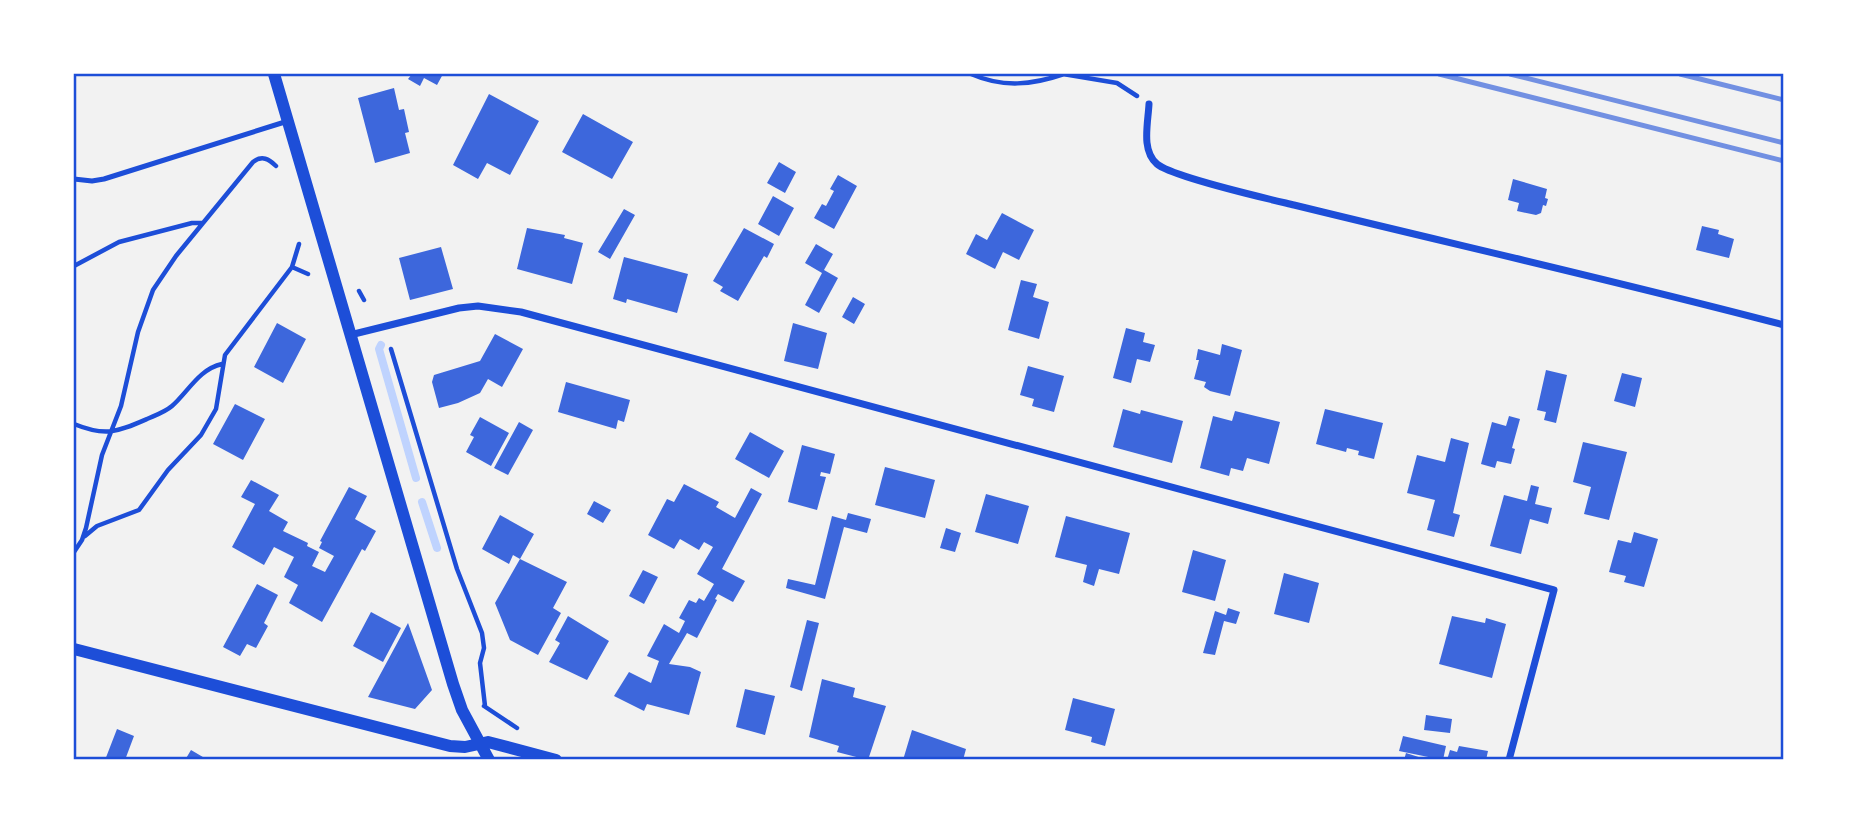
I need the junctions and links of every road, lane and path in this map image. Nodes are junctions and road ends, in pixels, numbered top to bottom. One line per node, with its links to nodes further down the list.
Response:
1 (274, 74): 5 (street)
2 (971, 74): 3 (path)
3 (1063, 74): 4 (path)
4 (1149, 104): 13 (street)
5 (288, 121): 7 (lane); 14 (street)
6 (276, 166): 8 (path)
7 (74, 179)
8 (203, 223): 10 (path); 18 (path)
9 (299, 244): 11 (path)
10 (74, 266)
11 (292, 267): 12 (path); 16 (path)
12 (308, 274)
13 (1783, 325)
14 (350, 335): 25 (street); 28 (street)
15 (391, 349): 23 (path)
16 (222, 365): 18 (path); 19 (path)
17 (74, 424): 18 (path)
18 (111, 433): 19 (path)
19 (82, 540): 20 (path)
20 (74, 552)
21 (74, 649): 25 (street)
22 (476, 705): 23 (path)
23 (485, 706): 24 (path)
24 (523, 732)
25 (480, 742): 26 (street); 27 (street)
26 (489, 760)
27 (556, 760)
28 (1509, 760)

